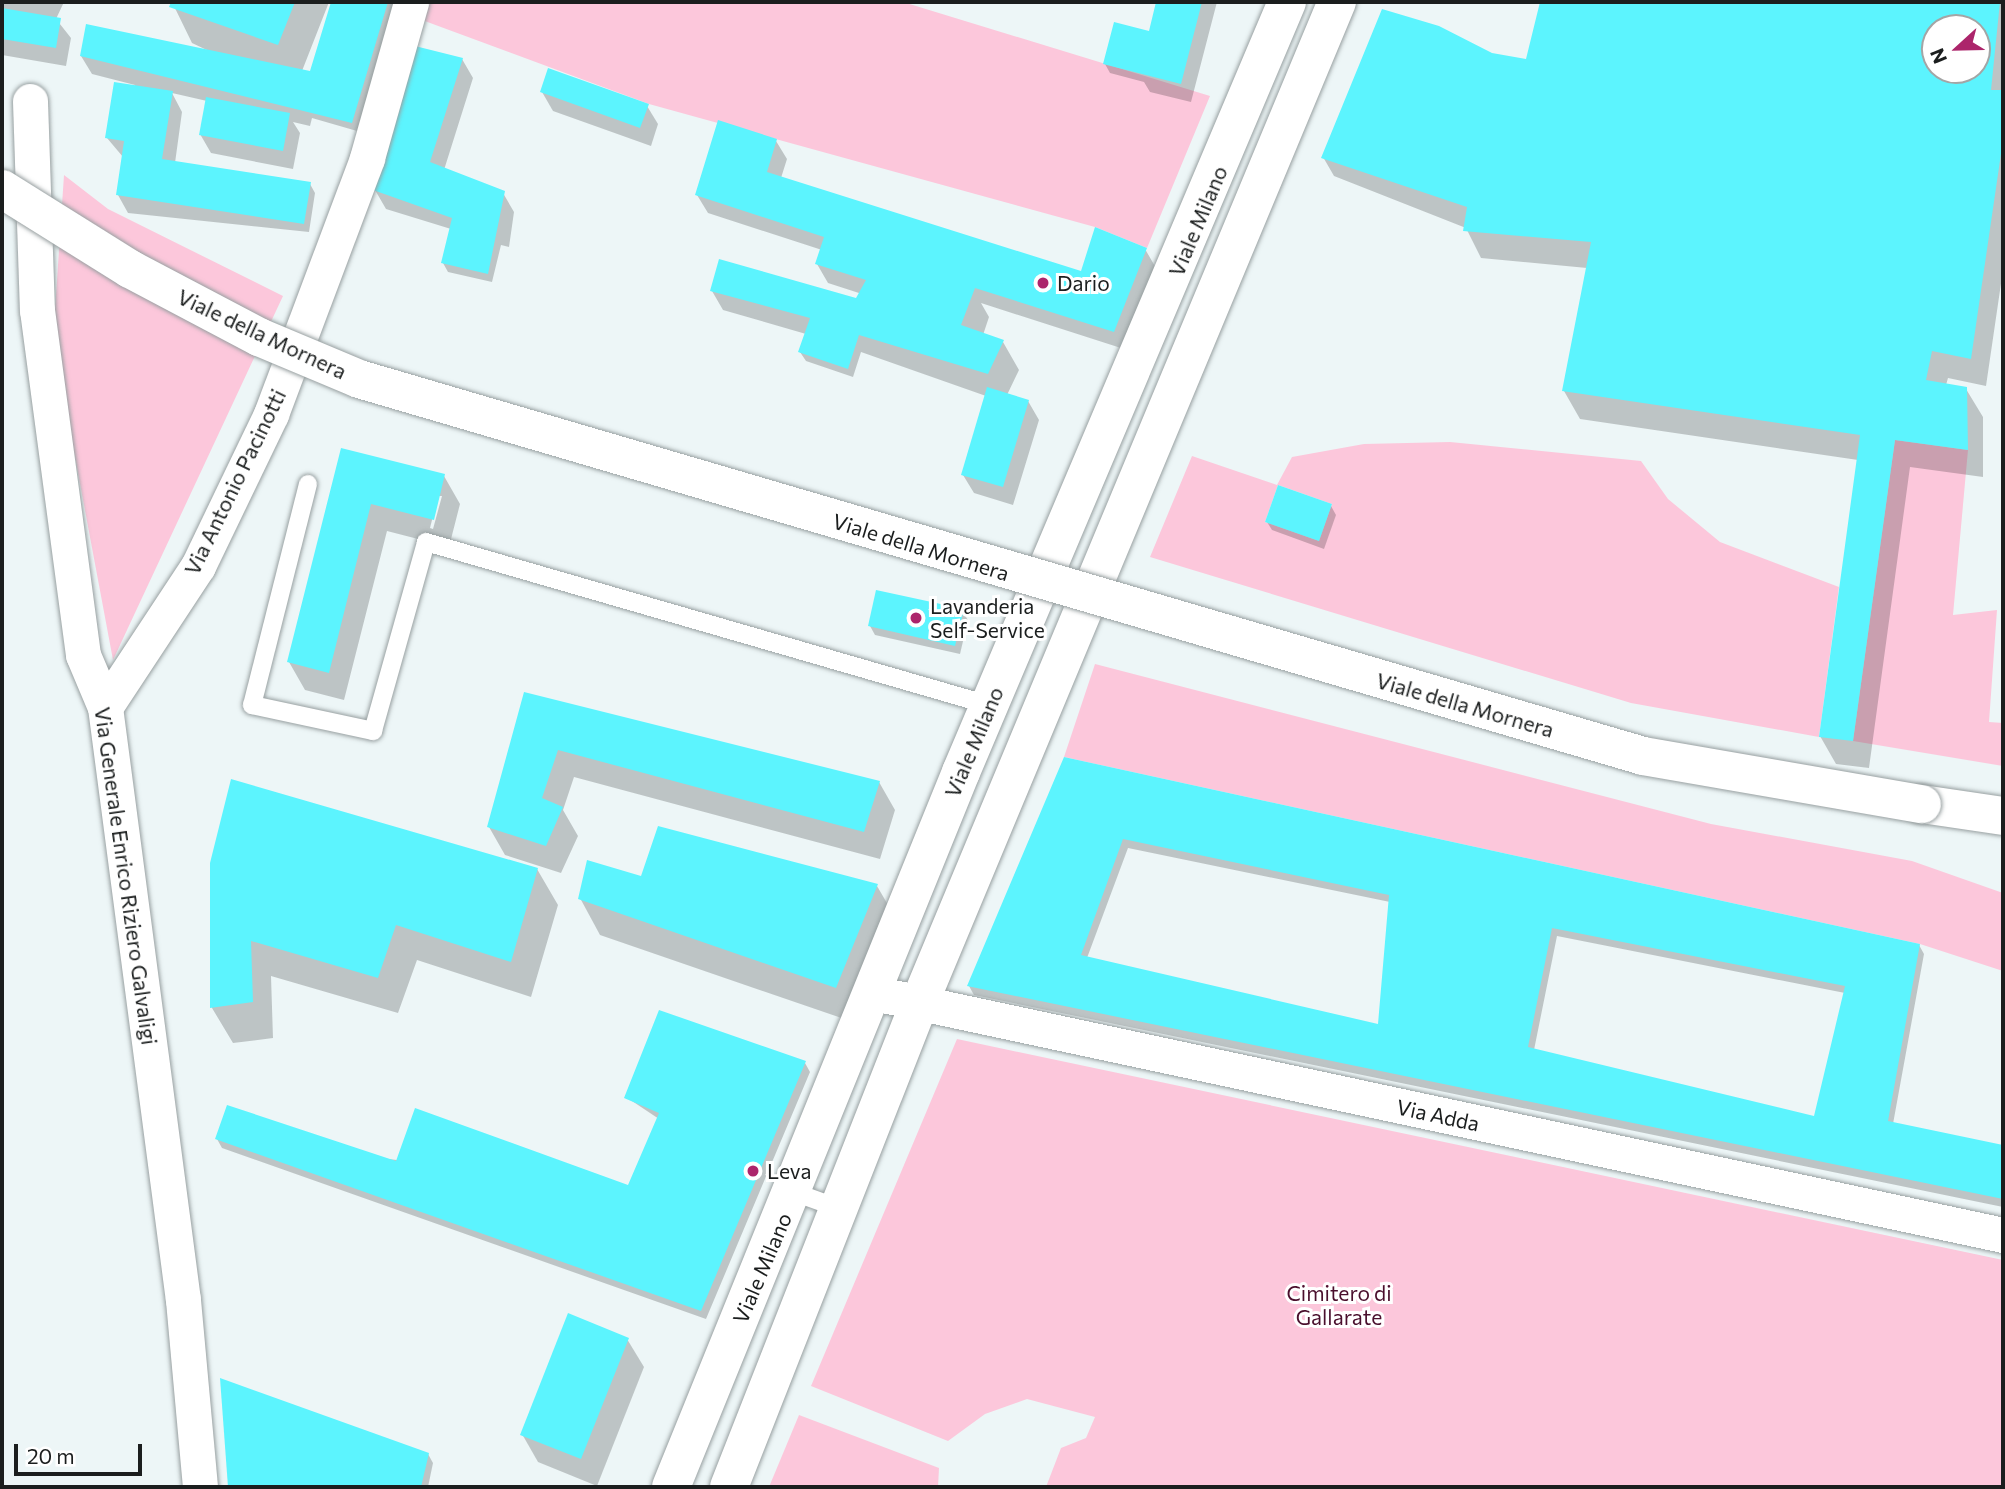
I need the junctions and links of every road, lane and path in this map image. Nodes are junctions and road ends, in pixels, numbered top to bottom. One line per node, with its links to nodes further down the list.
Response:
1 (411, 2): 8 (street, Via Antonio Pacinotti)
2 (1287, 2): 7 (street, Viale Milano)
3 (1337, 2): 11 (street, Viale Milano)
4 (30, 101): 8 (street, Via Generale Enrico Riziero Galvaligi)
5 (2, 189): 9 (street, Viale della Mornera, bridge)
6 (308, 484): 7 (lane)
7 (989, 705): 10 (street, Viale Milano)
8 (105, 707): 15 (street, Via Generale Enrico Riziero Galvaligi)
9 (2003, 816)
10 (874, 993): 11 (street, Via Adda); 12 (street, Viale Milano)
11 (919, 1004): 13 (street, Viale Milano); 14 (street, Via Adda)
12 (794, 1192): 13 (lane); 16 (street, Viale Milano)
13 (838, 1208): 17 (street, Viale Milano)
14 (2003, 1235)
15 (200, 1487)
16 (671, 1487)
17 (729, 1487)

